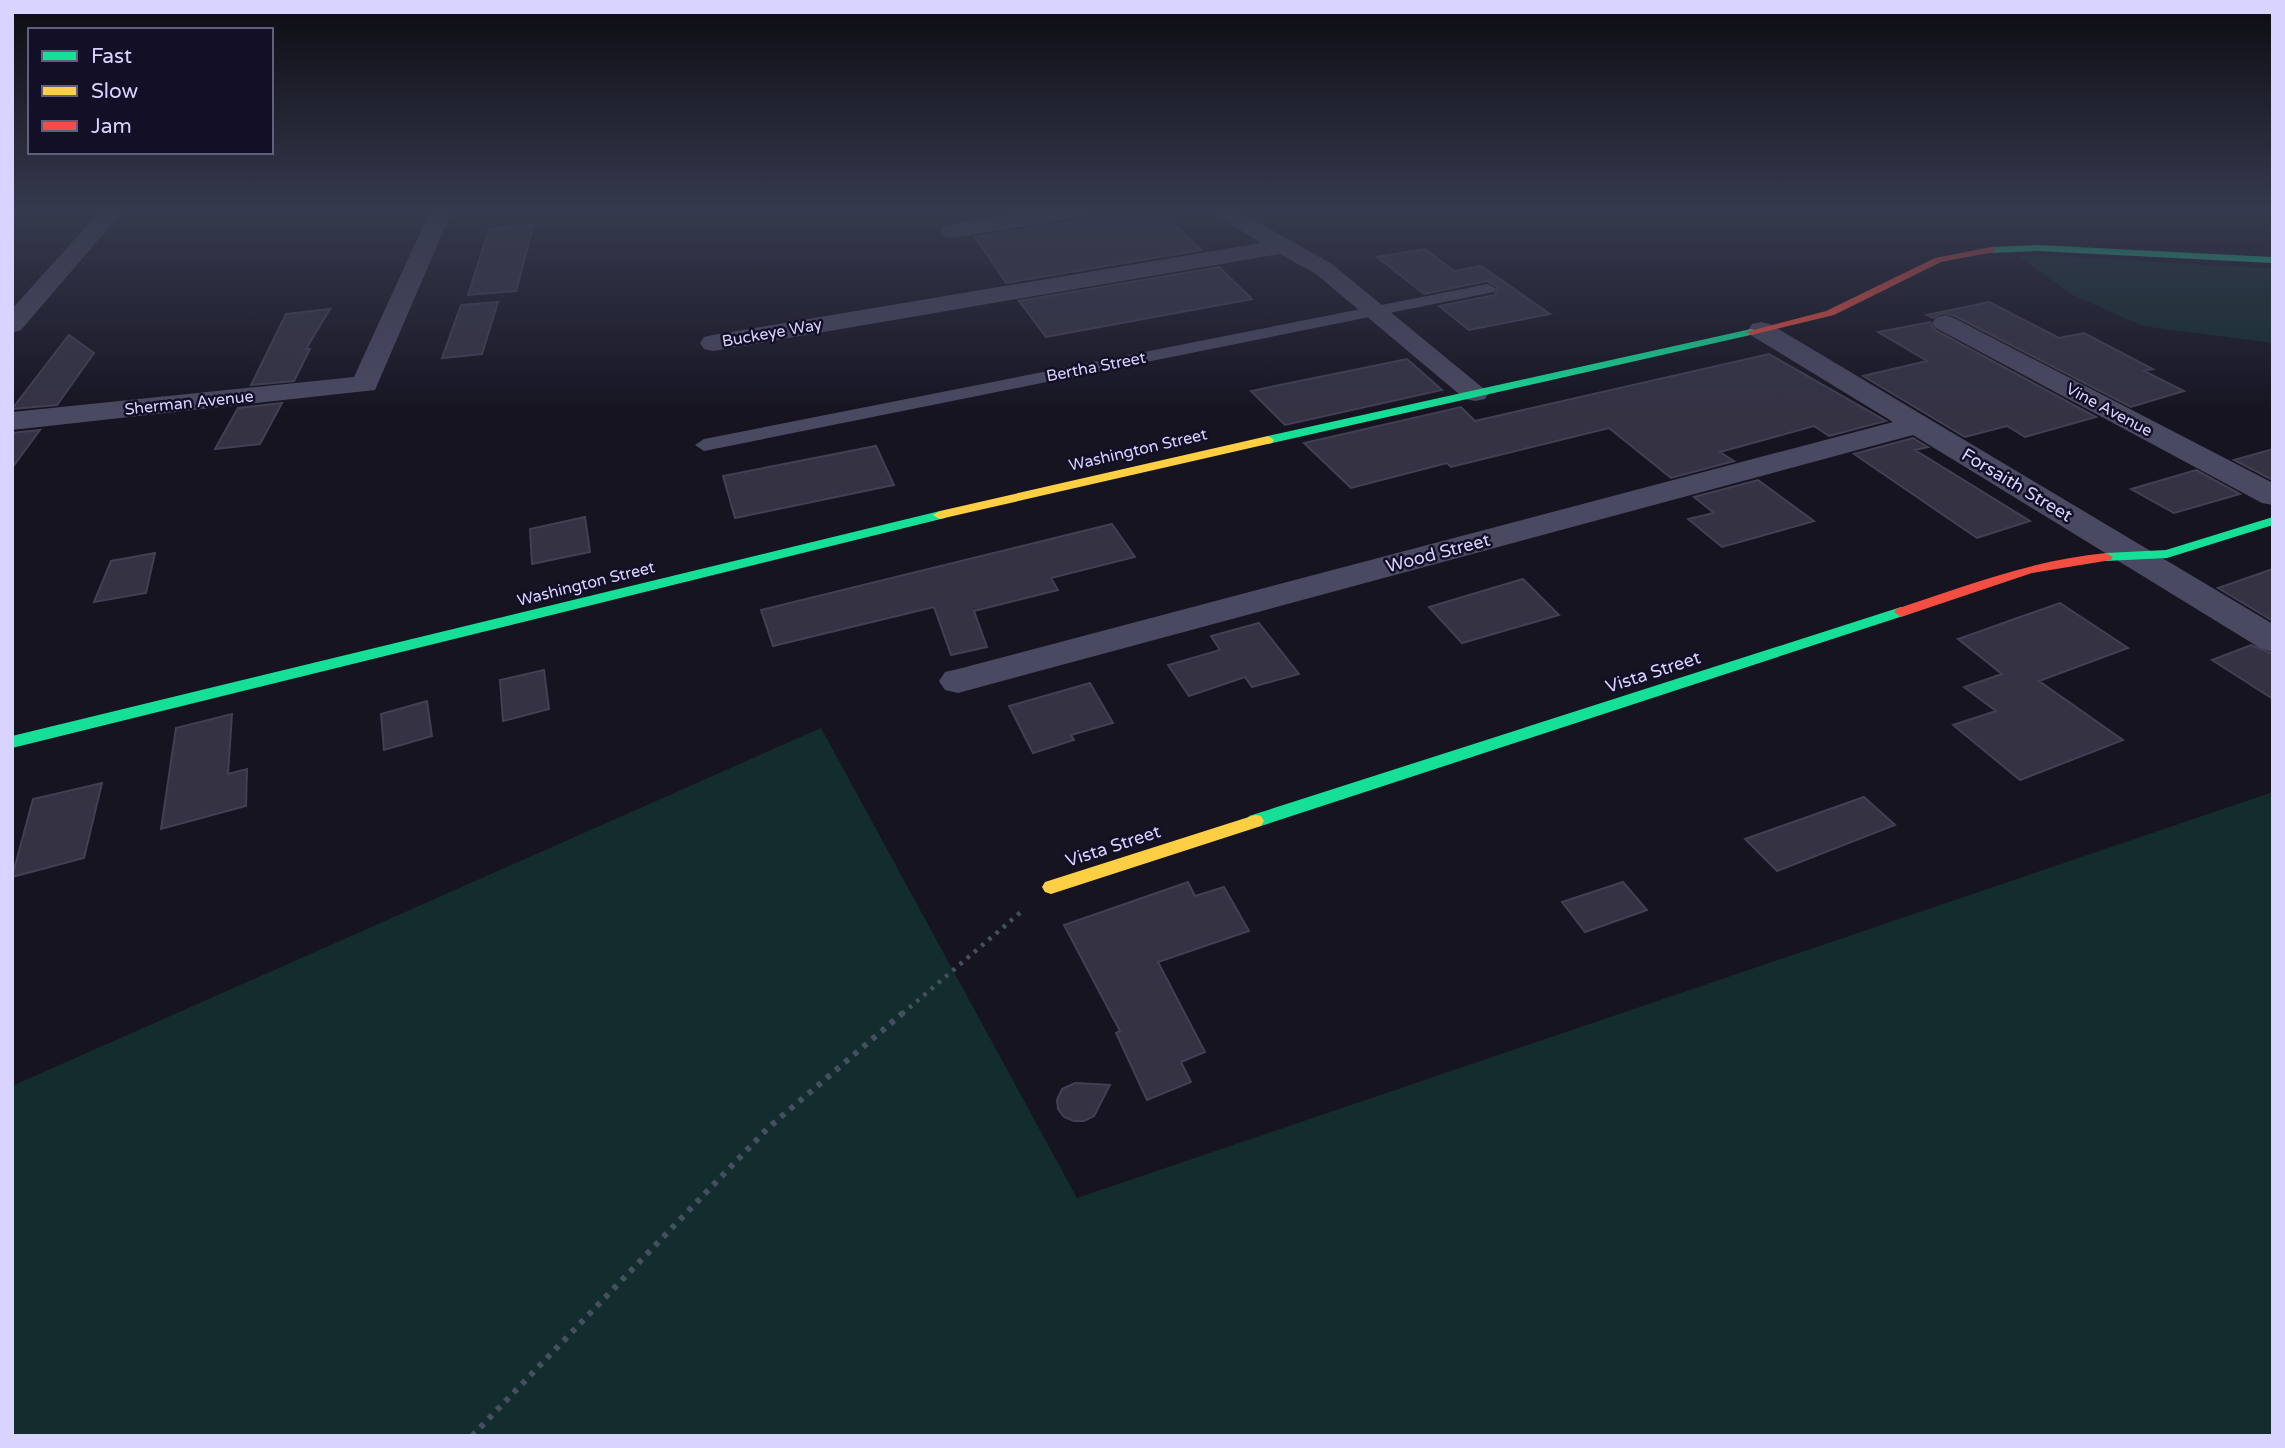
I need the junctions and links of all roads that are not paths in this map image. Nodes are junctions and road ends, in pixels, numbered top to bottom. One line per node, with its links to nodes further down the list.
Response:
1 (53, 279): 9 (street)
2 (411, 279): 13 (street, Sherman Avenue)
3 (1094, 279): 11 (street, Buckeye Way)
4 (1335, 279): 7 (street)
5 (1902, 279): 10 (street, Washington Street)
6 (1488, 289): 7 (lane, Bertha Street)
7 (1374, 312): 12 (street); 15 (lane, Bertha Street)
8 (1945, 323): 16 (street, Vine Avenue)
9 (12, 325)
10 (1760, 330): 12 (street, Washington Street); 14 (street, Forsaith Street)
11 (713, 343)
12 (1475, 393): 21 (street, Washington Street)
13 (12, 421)
14 (1917, 425): 18 (street, Forsaith Street); 20 (street, Wood Street)
15 (704, 445)
16 (2273, 496)
17 (2273, 521): 18 (street, Vista Street)
18 (2133, 556): 19 (street, Forsaith Street); 22 (street, Vista Street)
19 (2273, 640)
20 (958, 681)
21 (12, 743)
22 (1051, 887)

